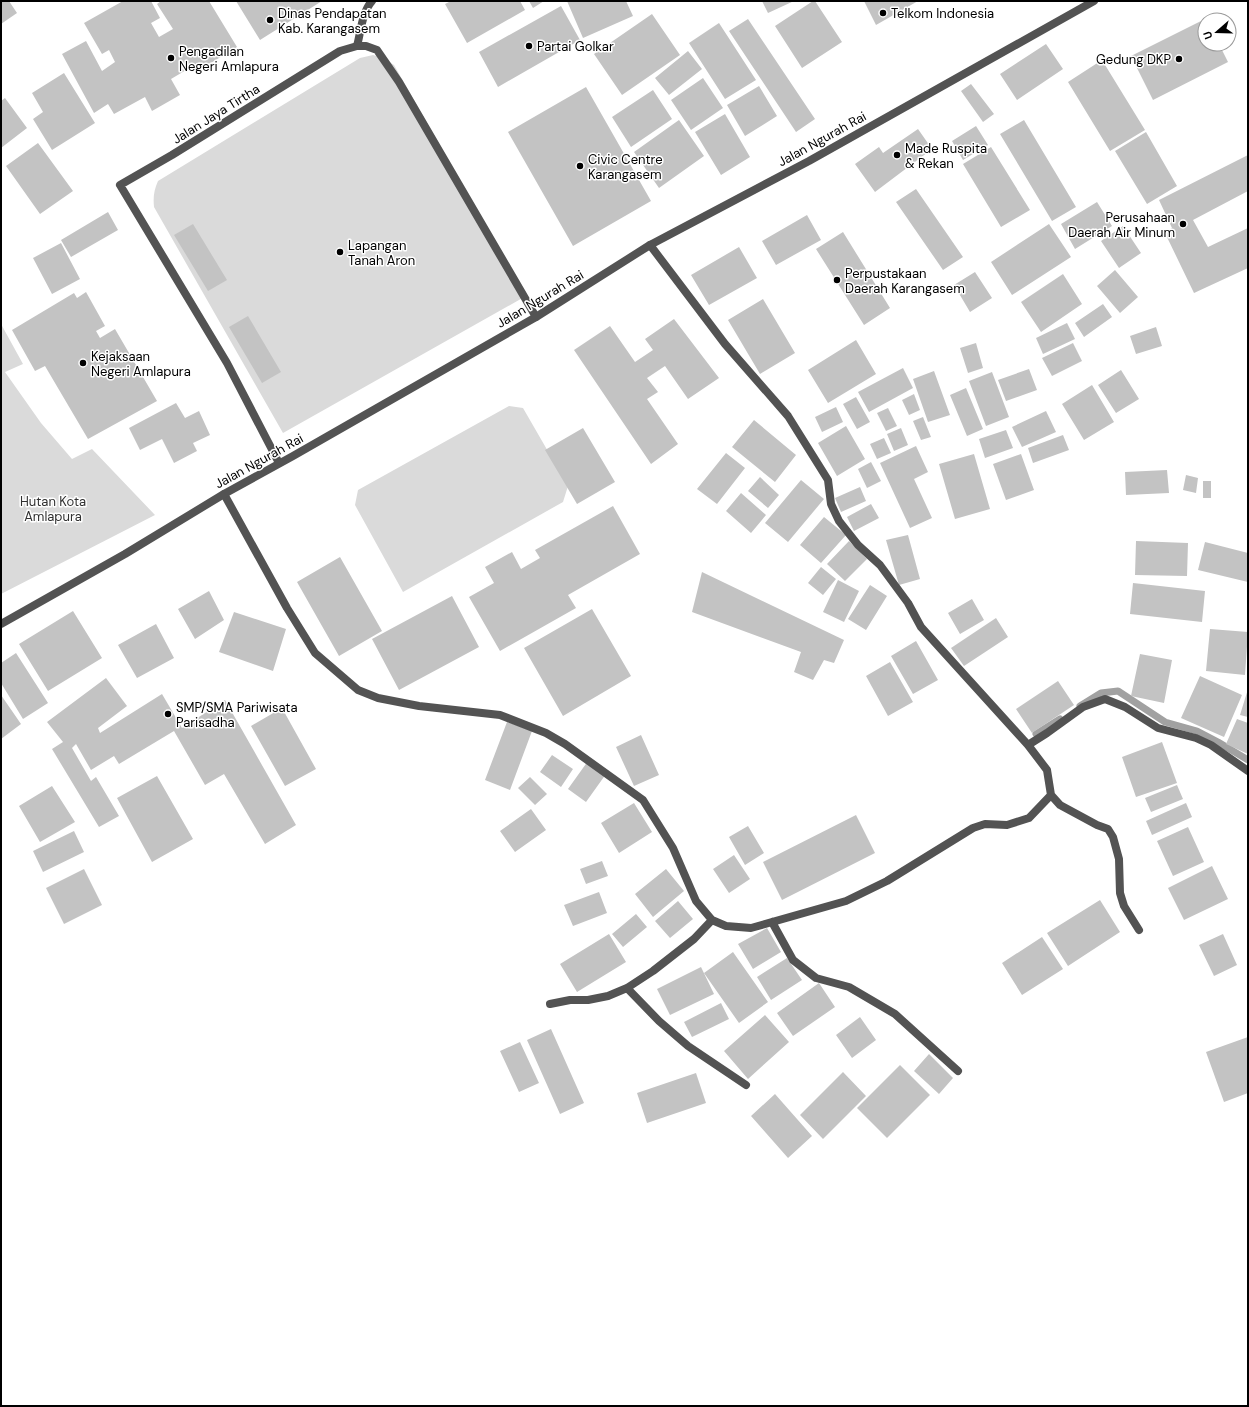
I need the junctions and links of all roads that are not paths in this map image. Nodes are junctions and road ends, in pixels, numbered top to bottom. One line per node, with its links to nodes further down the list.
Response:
1 (372, 1): 3 (street)
2 (1094, 1): 4 (street, Jalan Ngurah Rai)
3 (358, 46): 5 (street, Jalan Jaya Tirtha); 6 (street, Jalan Jaya Tirtha)
4 (650, 246): 5 (street, Jalan Ngurah Rai); 9 (street)
5 (536, 317): 6 (street, Jalan Ngurah Rai)
6 (279, 463): 7 (street, Jalan Ngurah Rai)
7 (224, 494): 8 (street, Jalan Ngurah Rai); 12 (street)
8 (1, 624)
9 (1028, 745): 10 (street); 11 (street)
10 (1248, 771)
11 (1051, 795): 13 (street); 14 (street)
12 (712, 920): 13 (street); 15 (street)
13 (772, 922): 17 (street)
14 (1139, 930)
15 (627, 988): 16 (street); 18 (street)
16 (550, 1004)
17 (958, 1071)
18 (746, 1085)

